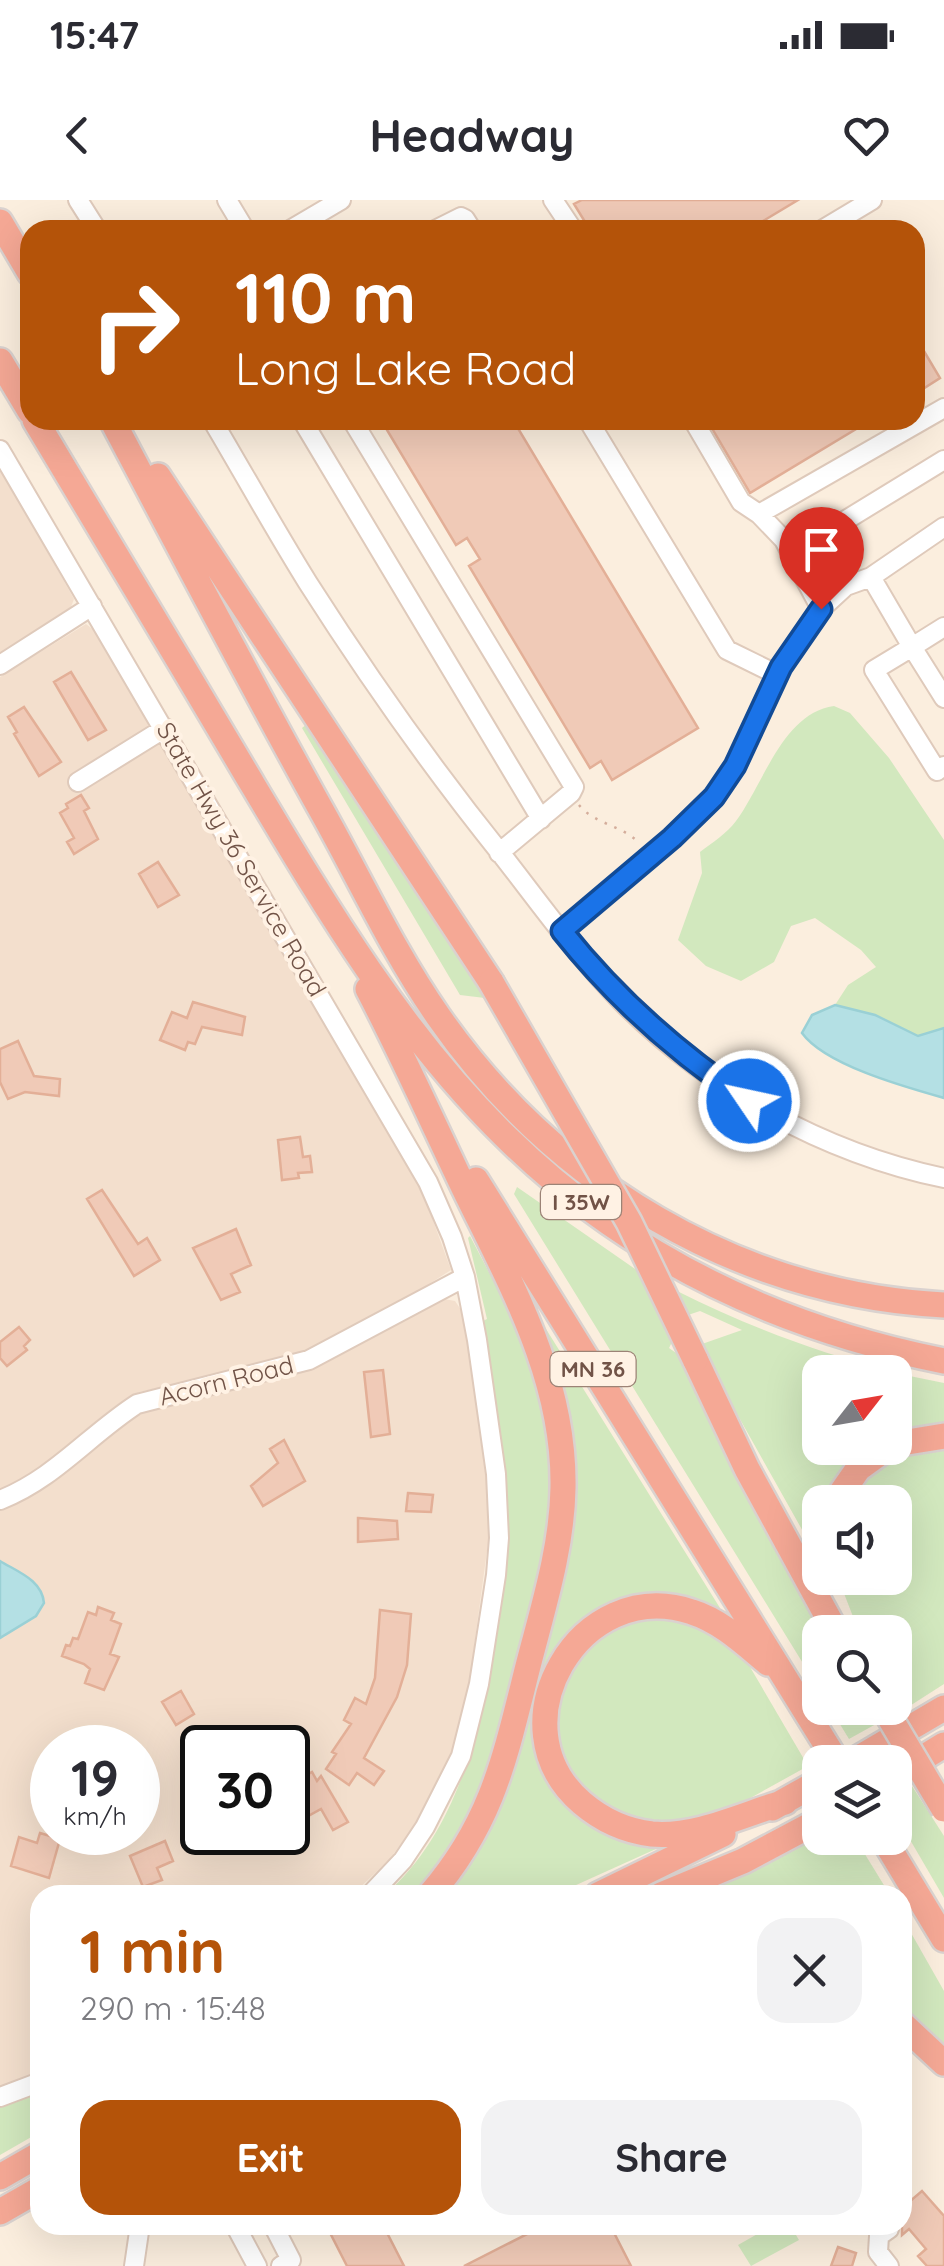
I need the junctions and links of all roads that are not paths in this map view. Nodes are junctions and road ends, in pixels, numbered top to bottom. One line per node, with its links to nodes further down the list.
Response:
1 (341, 200): 3 (street)
2 (872, 200): 4 (street)
3 (307, 220)
4 (839, 220)
5 (0, 222): 6 (highway)
6 (20, 256)
7 (0, 361): 8 (highway)
8 (20, 394)
9 (41, 430): 36 (highway, I 35W)
10 (117, 430): 41 (highway, I 35W)
11 (129, 430): 48 (highway, bridge)
12 (218, 430): 35 (street)
13 (308, 430): 34 (street)
14 (358, 430): 34 (street)
15 (594, 430): 29 (street)
16 (699, 430): 20 (street)
17 (906, 430): 20 (street)
18 (0, 450): 24 (street, State Hwy 36 Service Road)
19 (944, 460): 22 (street)
20 (759, 514): 22 (street)
21 (944, 527): 23 (street)
22 (792, 553): 25 (street)
23 (871, 577): 25 (street); 27 (street)
24 (92, 606): 28 (street); 31 (street, State Hwy 36 Service Road)
25 (821, 609): 29 (street)
26 (944, 627): 27 (street)
27 (912, 646): 30 (street); 32 (street)
28 (0, 664)
29 (778, 675): 37 (street)
30 (944, 698)
31 (165, 728): 33 (street); 40 (street, State Hwy 36 Service Road)
32 (944, 766)
33 (78, 782)
34 (540, 819): 35 (street)
35 (500, 853): 37 (street)
36 (322, 900): 38 (highway, MN 36); 42 (highway, I 35W)
37 (562, 931): 39 (street)
38 (404, 1059): 49 (highway, MN 36); 62 (highway)
39 (944, 1178)
40 (464, 1277): 47 (street, Acorn Road); 61 (street, State Hwy 36 Service Road)
41 (944, 1305)
42 (944, 1362)
43 (944, 1436): 44 (highway)
44 (912, 1439)
45 (864, 1465): 46 (highway)
46 (847, 1485)
47 (0, 1500)
48 (827, 1615)
49 (785, 1676): 52 (highway, MN 36); 57 (highway)
50 (943, 1708): 53 (highway)
51 (894, 1725): 58 (highway, bridge)
52 (827, 1745)
53 (881, 1745)
54 (944, 1745): 55 (highway)
55 (912, 1765)
56 (802, 1792): 57 (highway)
57 (785, 1802): 63 (highway)
58 (944, 1809)
59 (802, 1829): 64 (highway)
60 (893, 1855): 65 (highway)
61 (379, 1885)
62 (438, 1885)
63 (618, 1885)
64 (685, 1885)
65 (911, 1885)
66 (912, 1886): 67 (highway)
67 (944, 1939)
68 (912, 2033): 69 (highway)
69 (944, 2063)
70 (30, 2086): 71 (street)
71 (0, 2097)
72 (30, 2160): 73 (highway)
73 (0, 2176)
74 (30, 2196): 75 (highway)
75 (0, 2212)
76 (139, 2235): 80 (street)
77 (241, 2235): 81 (street)
78 (278, 2235): 82 (street)
79 (881, 2235): 83 (street)
80 (134, 2266)
81 (258, 2266)
82 (281, 2266)
83 (890, 2266)

